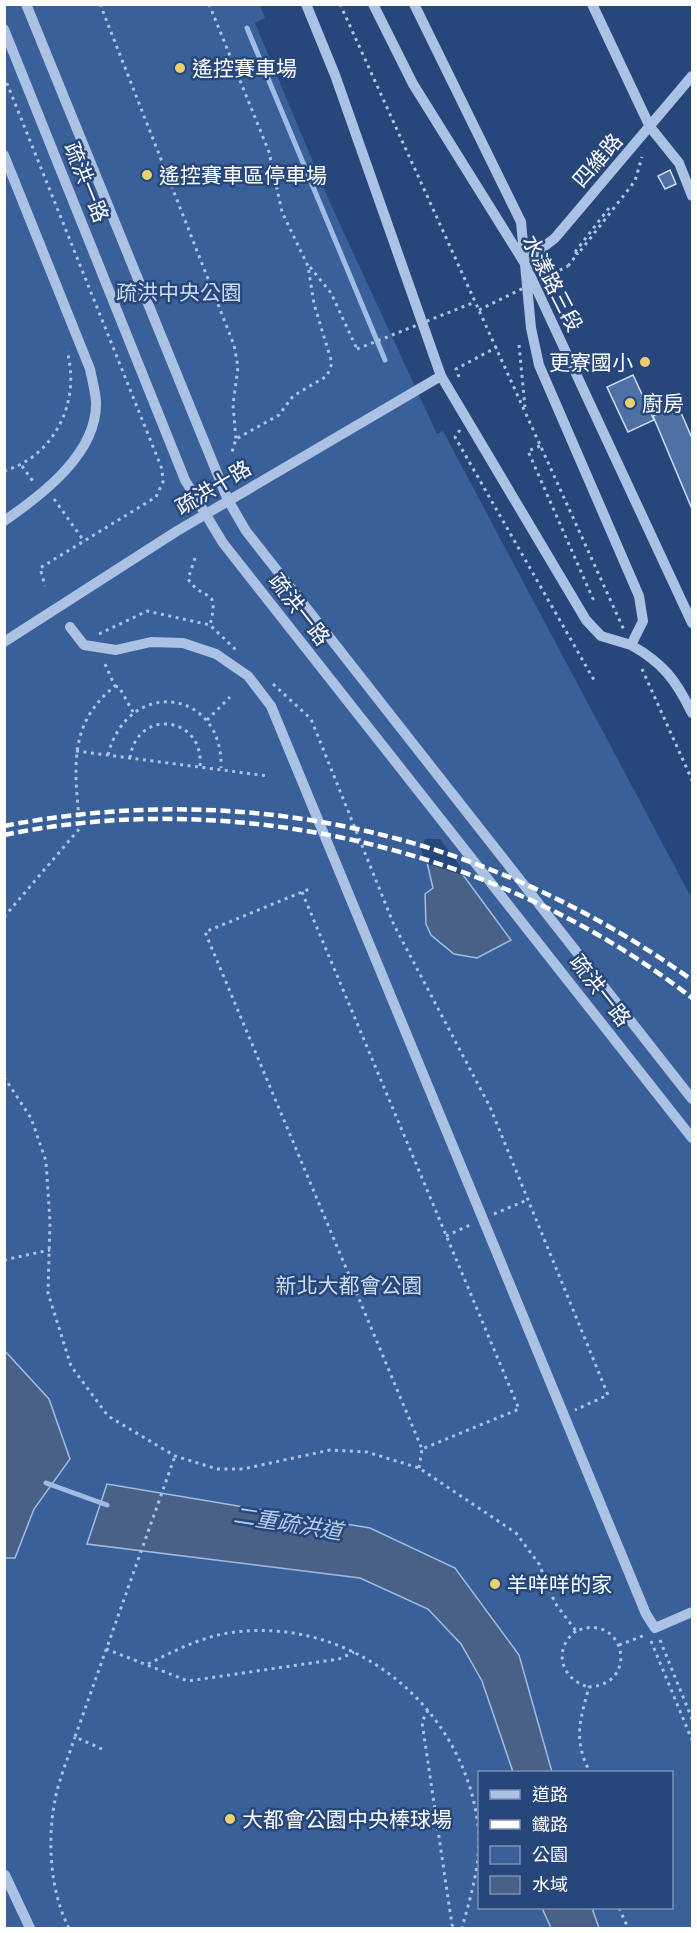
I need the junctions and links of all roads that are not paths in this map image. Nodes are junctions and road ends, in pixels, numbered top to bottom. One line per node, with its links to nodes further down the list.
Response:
1 (26, 4): 15 (street, 疏洪一路)
2 (306, 4): 14 (street)
3 (373, 4): 7 (street, 水漾路三段)
4 (382, 4): 7 (street)
5 (414, 4): 13 (street)
6 (592, 4): 10 (street)
7 (383, 25): 13 (street, 水漾路三段)
8 (4, 29): 16 (street, 疏洪一路)
9 (693, 76): 10 (street, 四維路)
10 (650, 127): 12 (street); 13 (street, 四維路)
11 (4, 155): 17 (street)
12 (693, 196)
13 (524, 262): 18 (street, 水漾路三段); 21 (street)
14 (441, 376): 15 (street, 疏洪十路); 21 (street)
15 (228, 500): 16 (street, 疏洪十路); 23 (street, 疏洪一路)
16 (206, 514): 20 (street, 疏洪十路); 24 (street, 疏洪一路)
17 (4, 521)
18 (693, 623)
19 (70, 627): 25 (street)
20 (6, 638)
21 (628, 639): 22 (street)
22 (693, 713)
23 (693, 1099)
24 (693, 1138)
25 (693, 1612)
26 (5, 1875): 27 (street)
27 (30, 1929)

